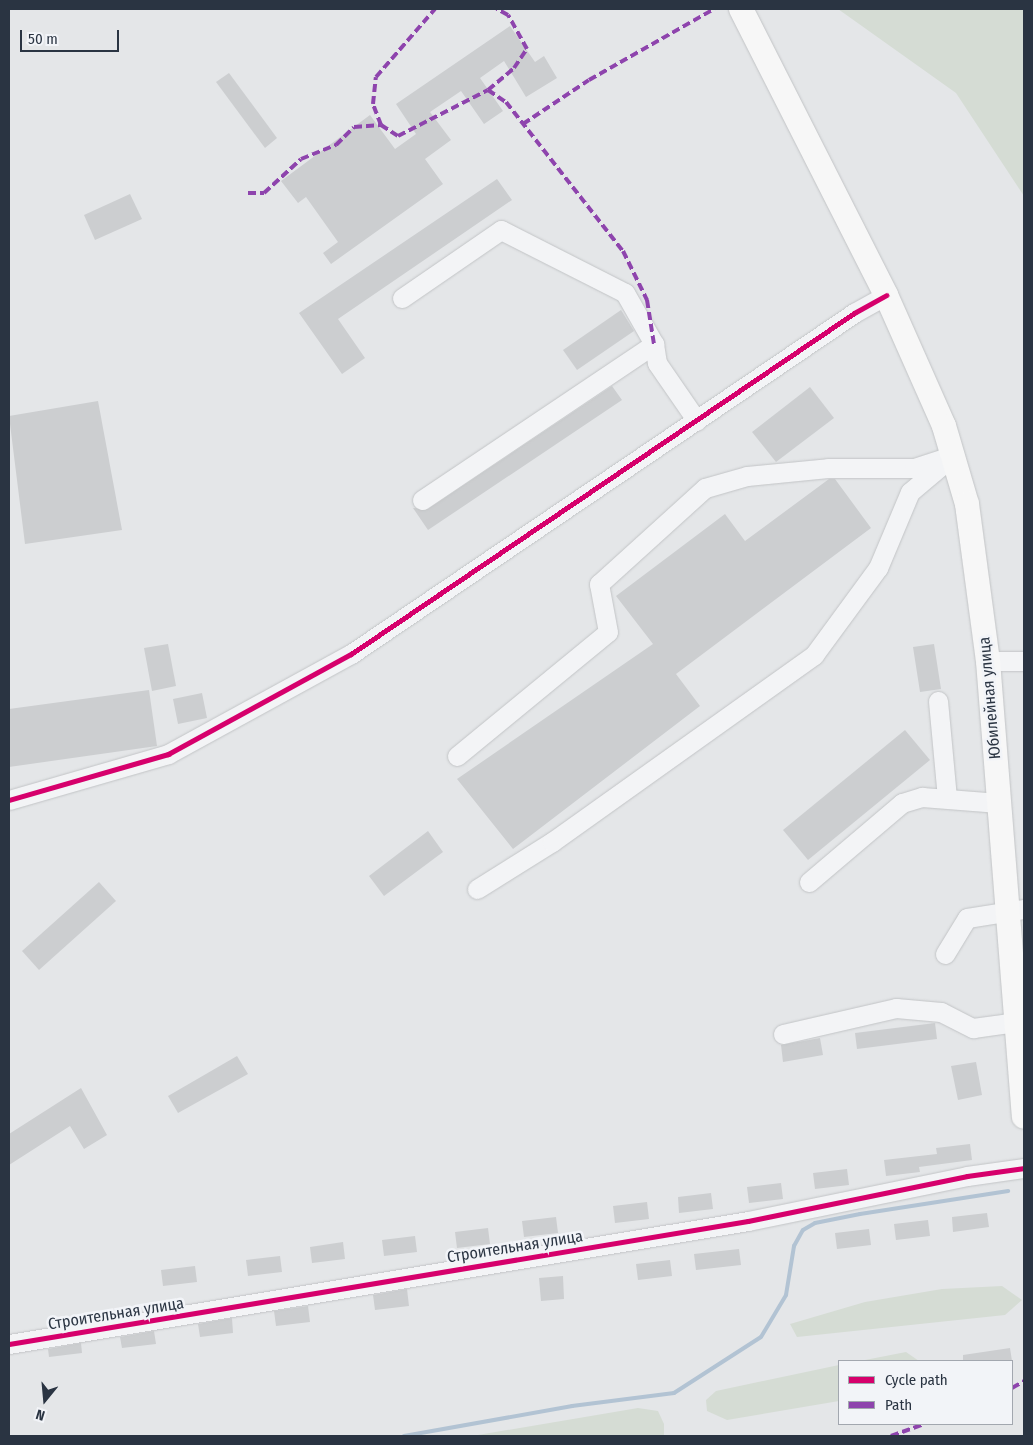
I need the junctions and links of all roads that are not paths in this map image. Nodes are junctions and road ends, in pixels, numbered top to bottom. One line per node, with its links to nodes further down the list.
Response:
1 (741, 9): 2 (main road, Юбилейная улица)
2 (886, 296): 5 (street); 6 (main road, Юбилейная улица)
3 (402, 298): 4 (street)
4 (654, 344): 5 (street); 7 (street)
5 (697, 421): 13 (street)
6 (954, 455): 8 (main road, Юбилейная улица); 11 (street); 16 (street)
7 (422, 500)
8 (988, 661): 9 (street); 14 (main road, Юбилейная улица)
9 (1024, 661)
10 (938, 701): 12 (street)
11 (457, 756)
12 (947, 798): 14 (street); 15 (street)
13 (9, 800)
14 (999, 803): 17 (main road, Юбилейная улица)
15 (809, 882)
16 (477, 889)
17 (1016, 909): 18 (street); 19 (main road, Юбилейная улица)
18 (944, 954)
19 (1016, 1022): 20 (street); 21 (main road, Юбилейная улица)
20 (783, 1034)
21 (1024, 1117)
22 (1024, 1168): 23 (street, Строительная улица)
23 (9, 1344)

